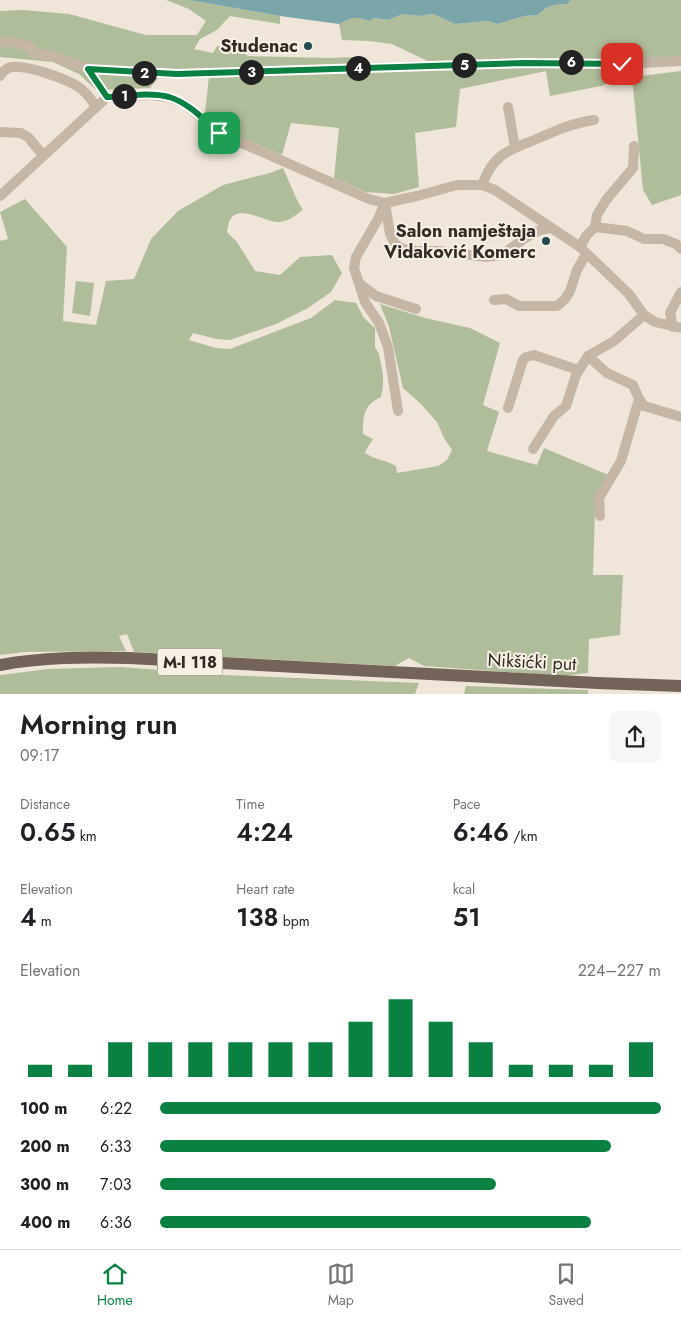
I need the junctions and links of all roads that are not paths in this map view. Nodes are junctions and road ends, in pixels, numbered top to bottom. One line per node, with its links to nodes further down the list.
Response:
1 (0, 42): 3 (street)
2 (681, 61): 3 (street)
3 (88, 69): 5 (street)
4 (0, 76): 6 (street)
5 (107, 97): 6 (street); 15 (street)
6 (96, 106): 12 (street)
7 (508, 107): 11 (street)
8 (594, 120): 11 (street)
9 (0, 132): 12 (street)
10 (634, 146): 16 (street)
11 (515, 147): 13 (street)
12 (43, 154): 14 (street)
13 (482, 185): 15 (street); 17 (street)
14 (0, 196)
15 (385, 203): 17 (street); 20 (street)
16 (594, 227): 18 (street); 19 (street)
17 (550, 228): 19 (street)
18 (681, 249)
19 (583, 250): 22 (street); 24 (street)
20 (360, 284): 23 (street); 30 (street)
21 (681, 292): 25 (street)
22 (494, 300)
23 (416, 309)
24 (644, 315): 25 (street); 26 (street)
25 (677, 328)
26 (588, 356): 27 (street); 28 (street)
27 (578, 370): 29 (street); 32 (street)
28 (639, 399): 31 (street); 33 (street)
29 (508, 408)
30 (398, 411)
31 (681, 417)
32 (533, 449)
33 (600, 516)
34 (0, 665): 35 (main road, Nikšićki put / M-I 118)
35 (679, 688)

